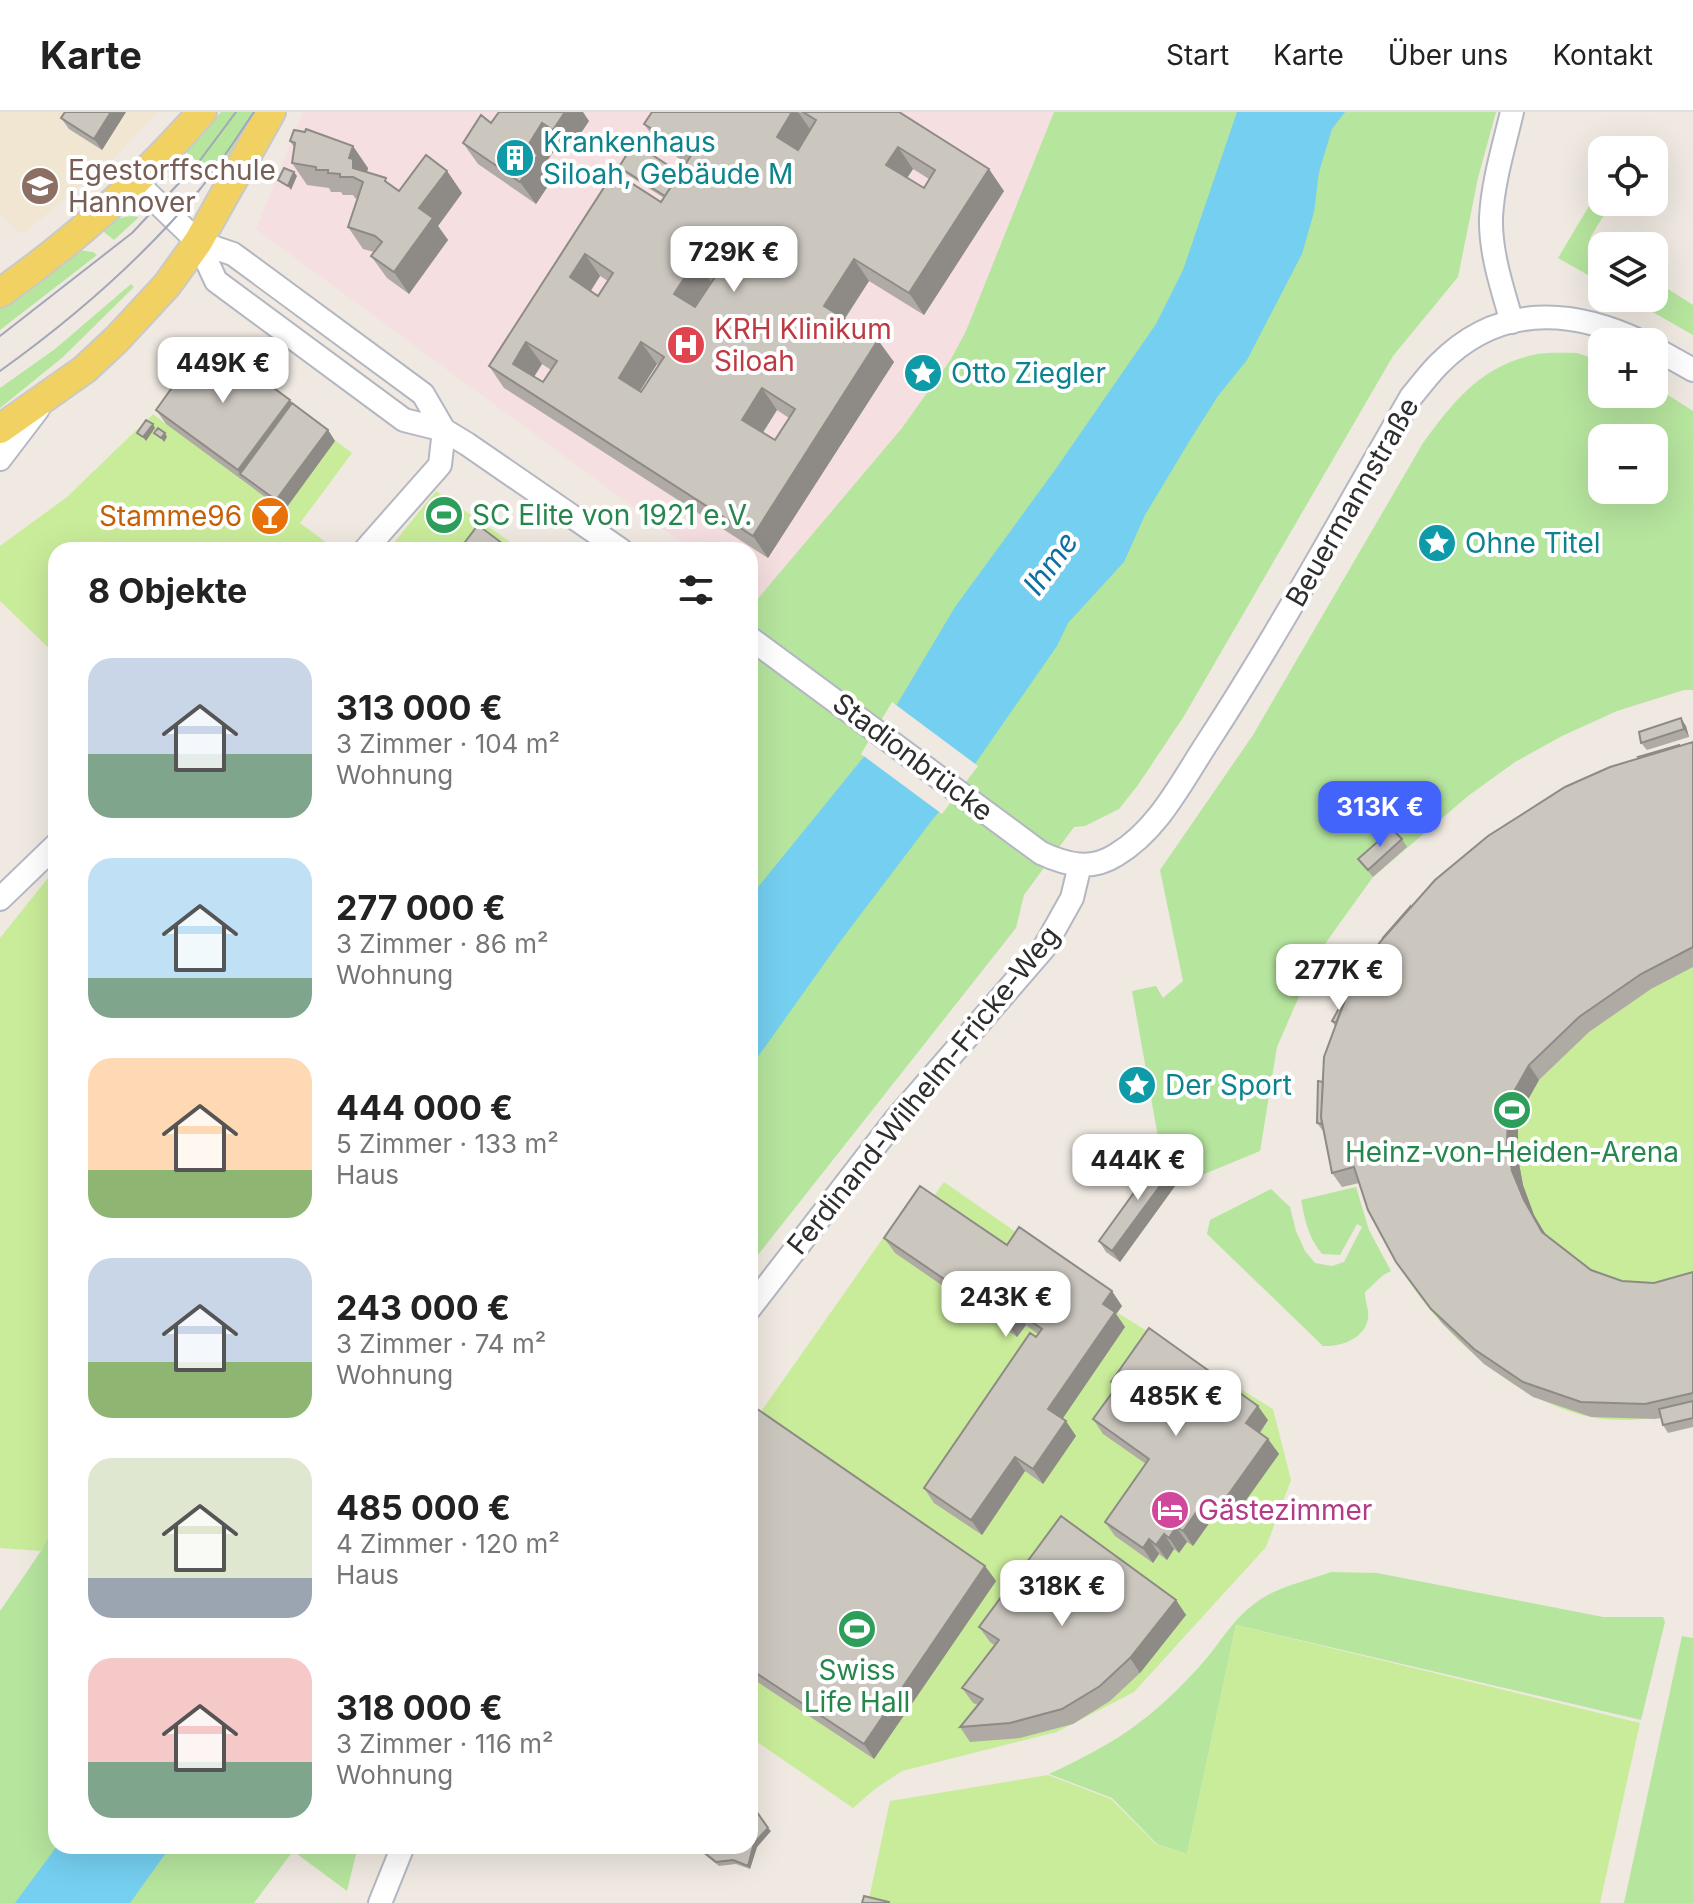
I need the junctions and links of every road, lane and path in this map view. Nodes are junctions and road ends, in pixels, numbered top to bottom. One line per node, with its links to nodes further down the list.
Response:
1 (202, 112): 4 (main road)
2 (271, 112): 5 (main road)
3 (1512, 112): 7 (street)
4 (136, 182): 5 (street); 6 (main road)
5 (198, 242): 11 (main road); 13 (street); 13 (street)
6 (0, 293)
7 (1512, 322): 8 (street, Beuermannstraße); 19 (street, Beuermannstraße)
8 (1606, 328)
9 (1668, 356): 10 (street)
10 (1693, 370)
11 (47, 398): 12 (main road); 14 (street)
12 (0, 429)
13 (444, 430): 15 (street); 16 (street)
14 (0, 459)
15 (372, 542)
16 (609, 542)
17 (758, 644): 19 (street, Stadionbrücke)
18 (48, 853): 20 (street)
19 (1080, 865): 21 (street, Ferdinand-Wilhelm-Fricke-Weg)
20 (0, 899)
21 (758, 1298)
22 (400, 1854): 23 (street)
23 (380, 1903)

